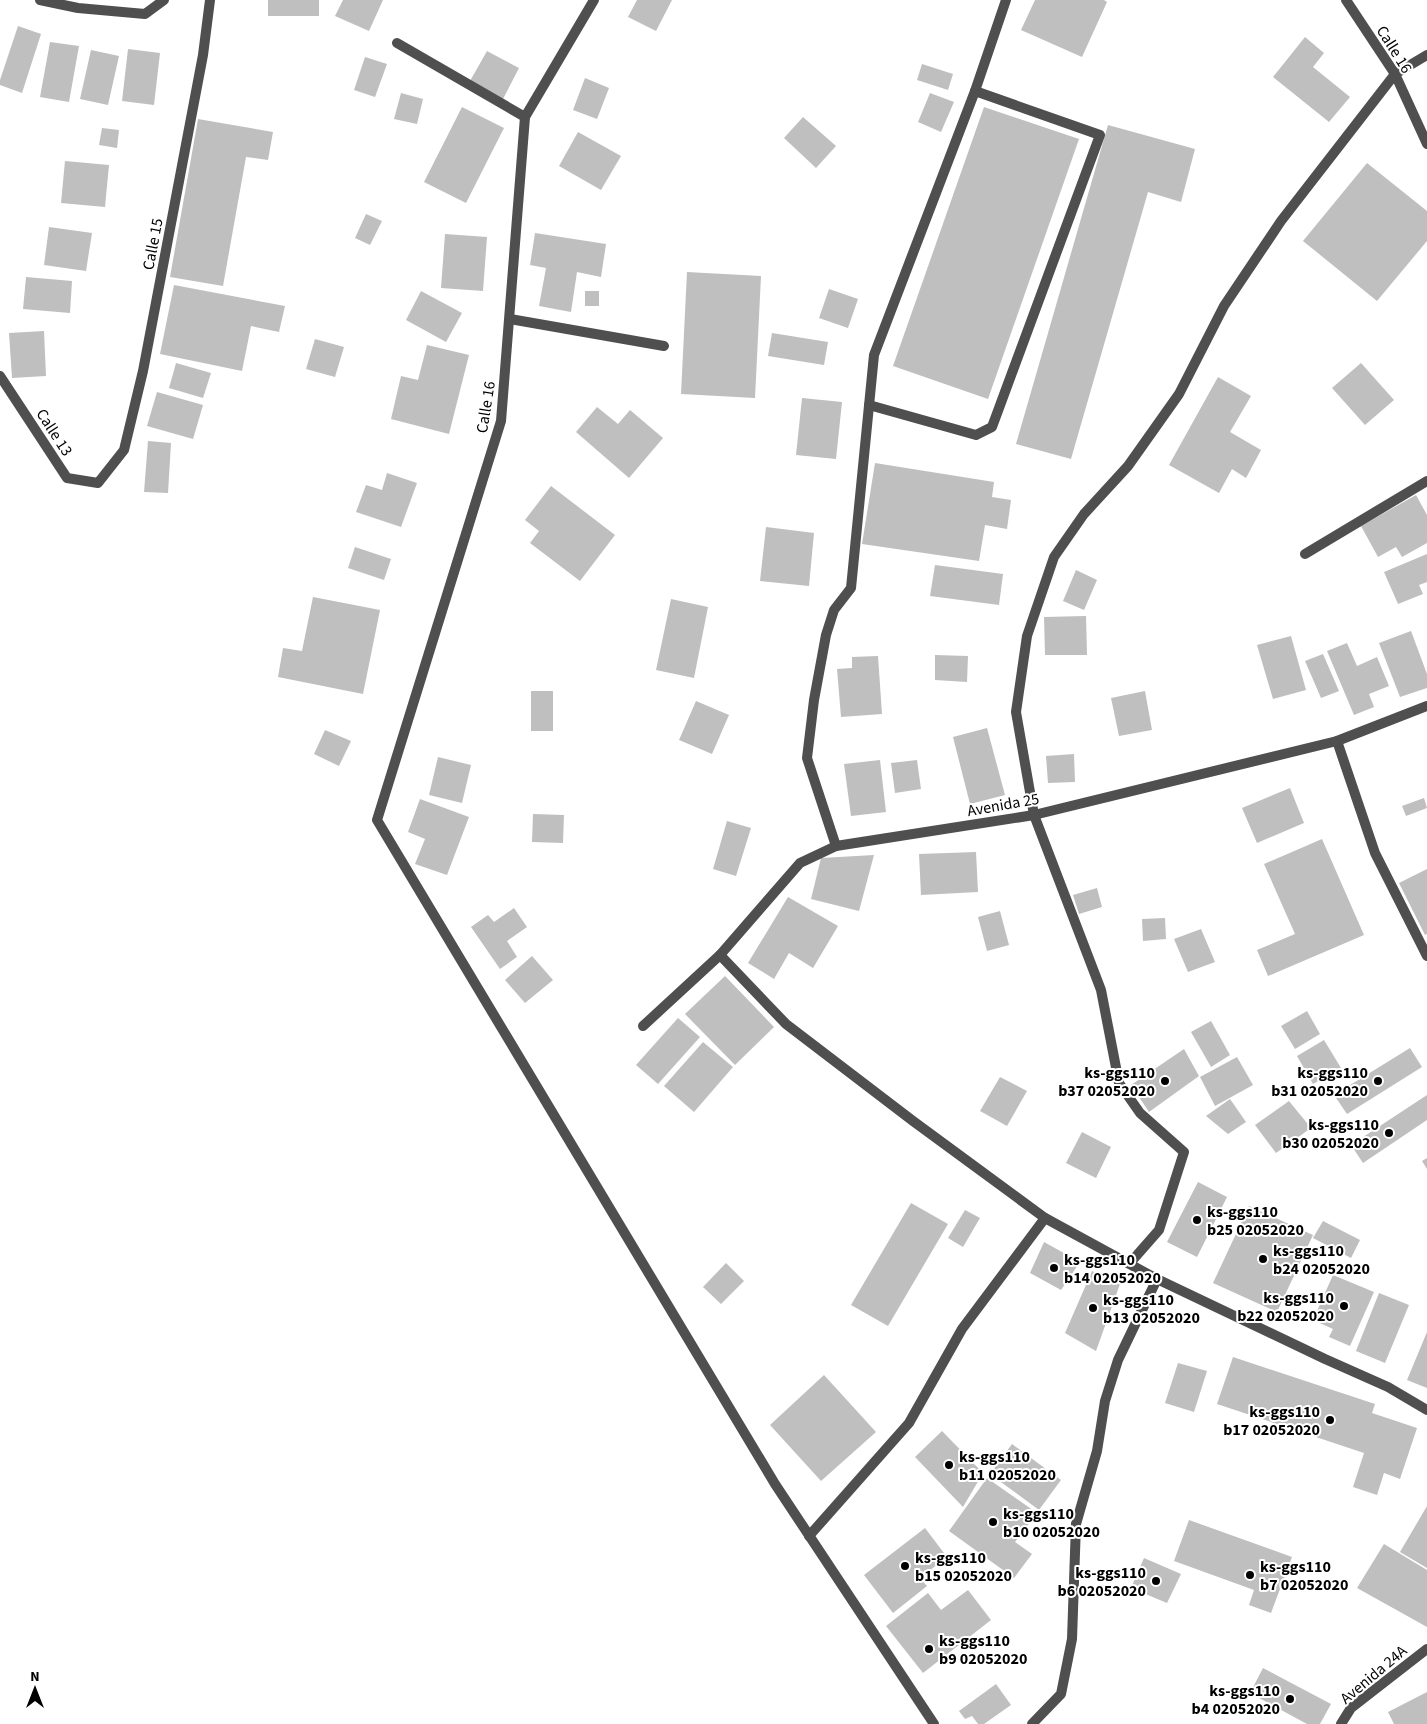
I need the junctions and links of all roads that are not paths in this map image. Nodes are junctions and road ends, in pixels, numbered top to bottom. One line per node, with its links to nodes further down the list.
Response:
1 (40, 0): 2 (street)
2 (164, 0)
3 (210, 0): 18 (street, Calle 15)
4 (594, 0): 11 (street, Calle 16)
5 (1006, 0): 10 (street)
6 (1346, 0): 9 (street, Calle 16)
7 (397, 43): 11 (street)
8 (1427, 54): 9 (street)
9 (1395, 74): 12 (street, Calle 16); 22 (street)
10 (975, 91): 16 (street); 16 (street)
11 (525, 116): 13 (street, Calle 16)
12 (1427, 144)
13 (510, 319): 14 (street); 31 (street, Calle 16)
14 (664, 346)
15 (0, 376): 18 (street, Calle 13)
16 (869, 406): 23 (street)
17 (1427, 481): 19 (street)
18 (98, 483)
19 (1305, 554)
20 (1427, 706): 21 (street, Avenida 25)
21 (1337, 741): 22 (street, Avenida 25); 25 (street)
22 (1034, 815): 23 (street, Avenida 25); 28 (street)
23 (836, 846): 24 (street, Avenida 25)
24 (720, 955): 26 (street, Avenida 25); 27 (street)
25 (1427, 956)
26 (643, 1026)
27 (1045, 1218): 28 (street); 31 (street)
28 (1130, 1264): 29 (street)
29 (1158, 1279): 30 (street); 34 (street)
30 (1427, 1410)
31 (809, 1536): 33 (street)
32 (1427, 1648): 35 (street, Avenida 24A)
33 (934, 1724)
34 (1032, 1724)
35 (1341, 1724)

